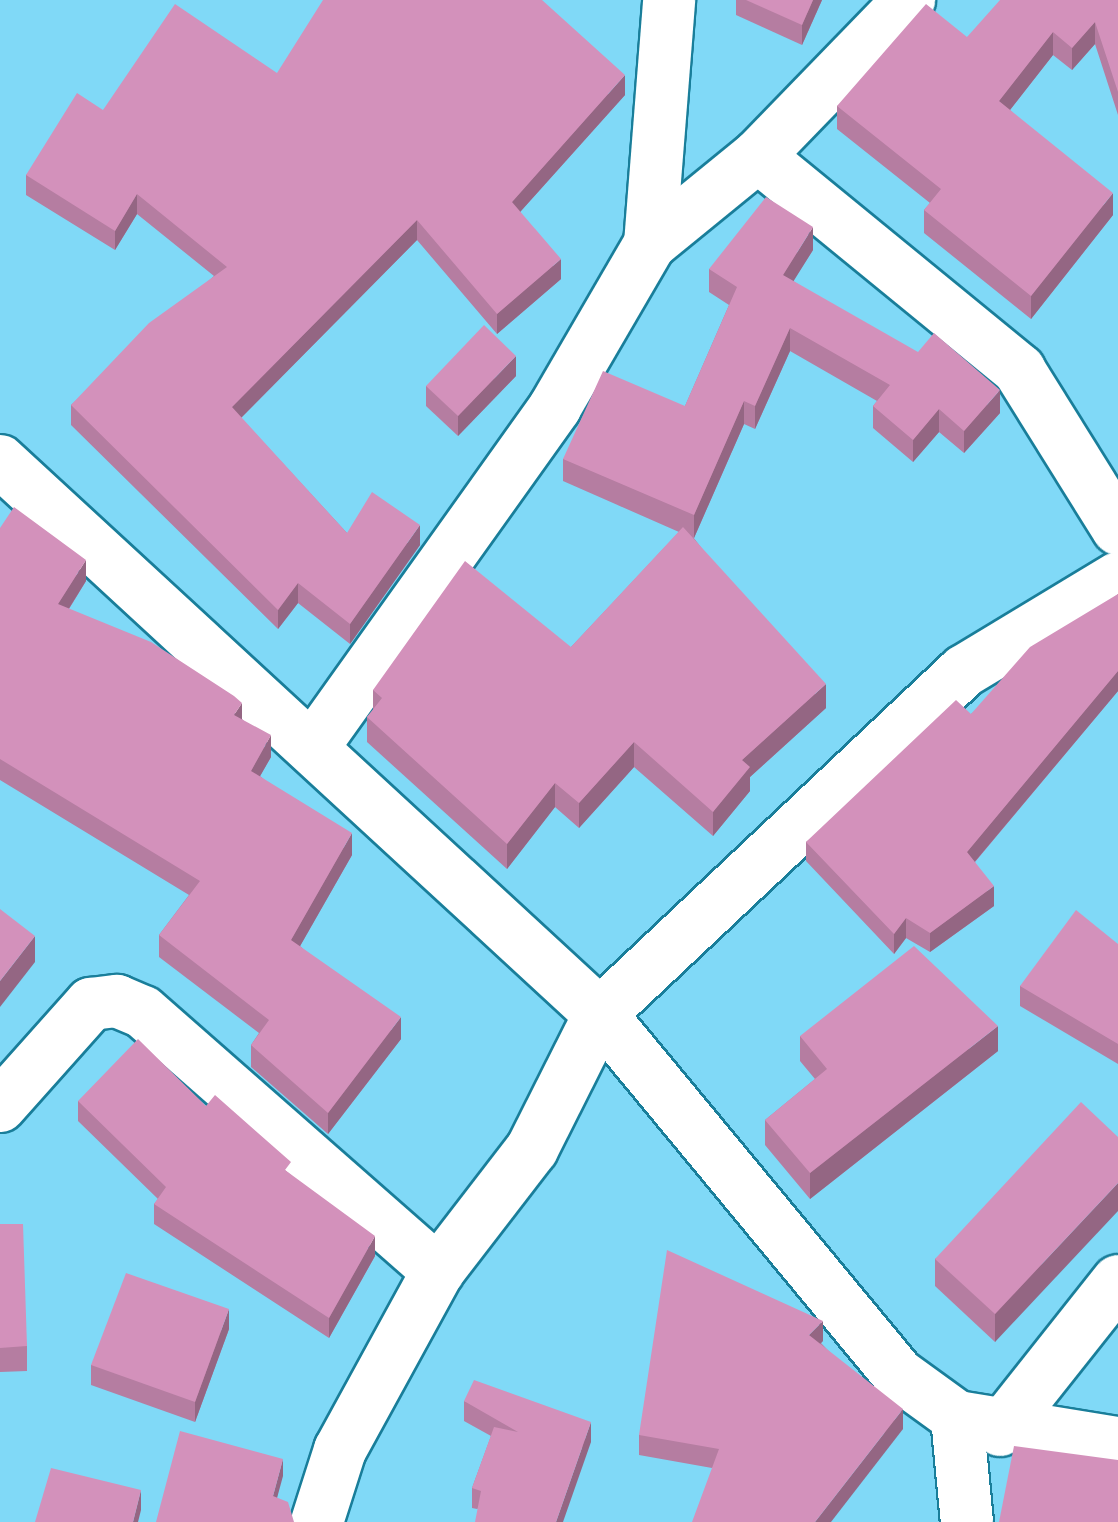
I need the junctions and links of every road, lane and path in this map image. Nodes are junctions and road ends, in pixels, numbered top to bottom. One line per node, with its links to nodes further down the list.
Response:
1 (669, 0): 4 (street)
2 (909, 0): 3 (street)
3 (758, 156): 4 (street); 6 (street)
4 (650, 244): 8 (street)
5 (0, 461): 8 (street)
6 (1118, 529)
7 (1118, 578): 9 (street)
8 (316, 744): 9 (street)
9 (600, 1014): 11 (street); 13 (street)
10 (0, 1106): 11 (street)
11 (438, 1271): 15 (street)
12 (1118, 1281): 13 (street)
13 (978, 1423): 14 (street); 16 (street)
14 (1118, 1444)
15 (317, 1522)
16 (967, 1522)

